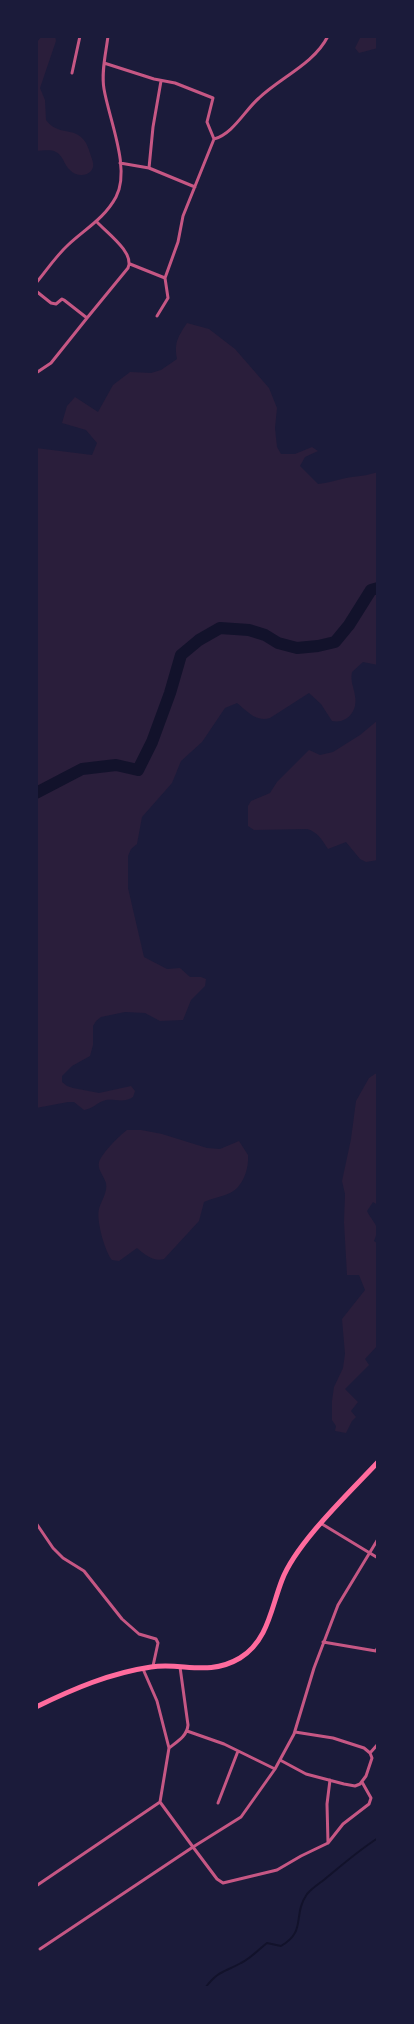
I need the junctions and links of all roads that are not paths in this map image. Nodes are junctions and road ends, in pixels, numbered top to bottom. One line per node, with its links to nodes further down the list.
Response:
1 (80, 36): 5 (street)
2 (108, 36): 4 (street)
3 (328, 36): 7 (street)
4 (104, 63): 6 (street); 8 (street)
5 (72, 73)
6 (161, 81): 7 (street); 9 (street)
7 (214, 139): 10 (street)
8 (120, 163): 9 (street); 11 (street)
9 (150, 168): 10 (street)
10 (195, 187): 13 (street)
11 (96, 222): 12 (street); 14 (street)
12 (130, 264): 13 (street); 17 (street)
13 (165, 278): 16 (street)
14 (36, 283)
15 (36, 291): 17 (street)
16 (157, 316)
17 (87, 318): 18 (street)
18 (36, 373)
19 (378, 1462): 21 (main road)
20 (36, 1523): 28 (street)
21 (322, 1524): 23 (street); 29 (main road)
22 (378, 1539): 23 (street)
23 (371, 1553): 24 (street); 25 (street)
24 (378, 1558)
25 (324, 1642): 27 (street); 33 (street)
26 (378, 1647): 27 (street)
27 (377, 1651)
28 (153, 1666): 29 (main road); 30 (main road)
29 (180, 1667): 32 (street)
30 (142, 1668): 31 (main road); 35 (street)
31 (36, 1707)
32 (187, 1730): 35 (street); 36 (street)
33 (295, 1732): 37 (street); 38 (street)
34 (378, 1744): 37 (street)
35 (169, 1748): 42 (street)
36 (238, 1751): 39 (street); 43 (street)
37 (370, 1753): 41 (street)
38 (280, 1760): 39 (street); 40 (street)
39 (275, 1769): 45 (street)
40 (330, 1780): 41 (street); 44 (street)
41 (362, 1782): 44 (street)
42 (160, 1802): 45 (street); 46 (street)
43 (218, 1803)
44 (328, 1843): 45 (street)
45 (194, 1847): 47 (street)
46 (36, 1886)
47 (40, 1949)

